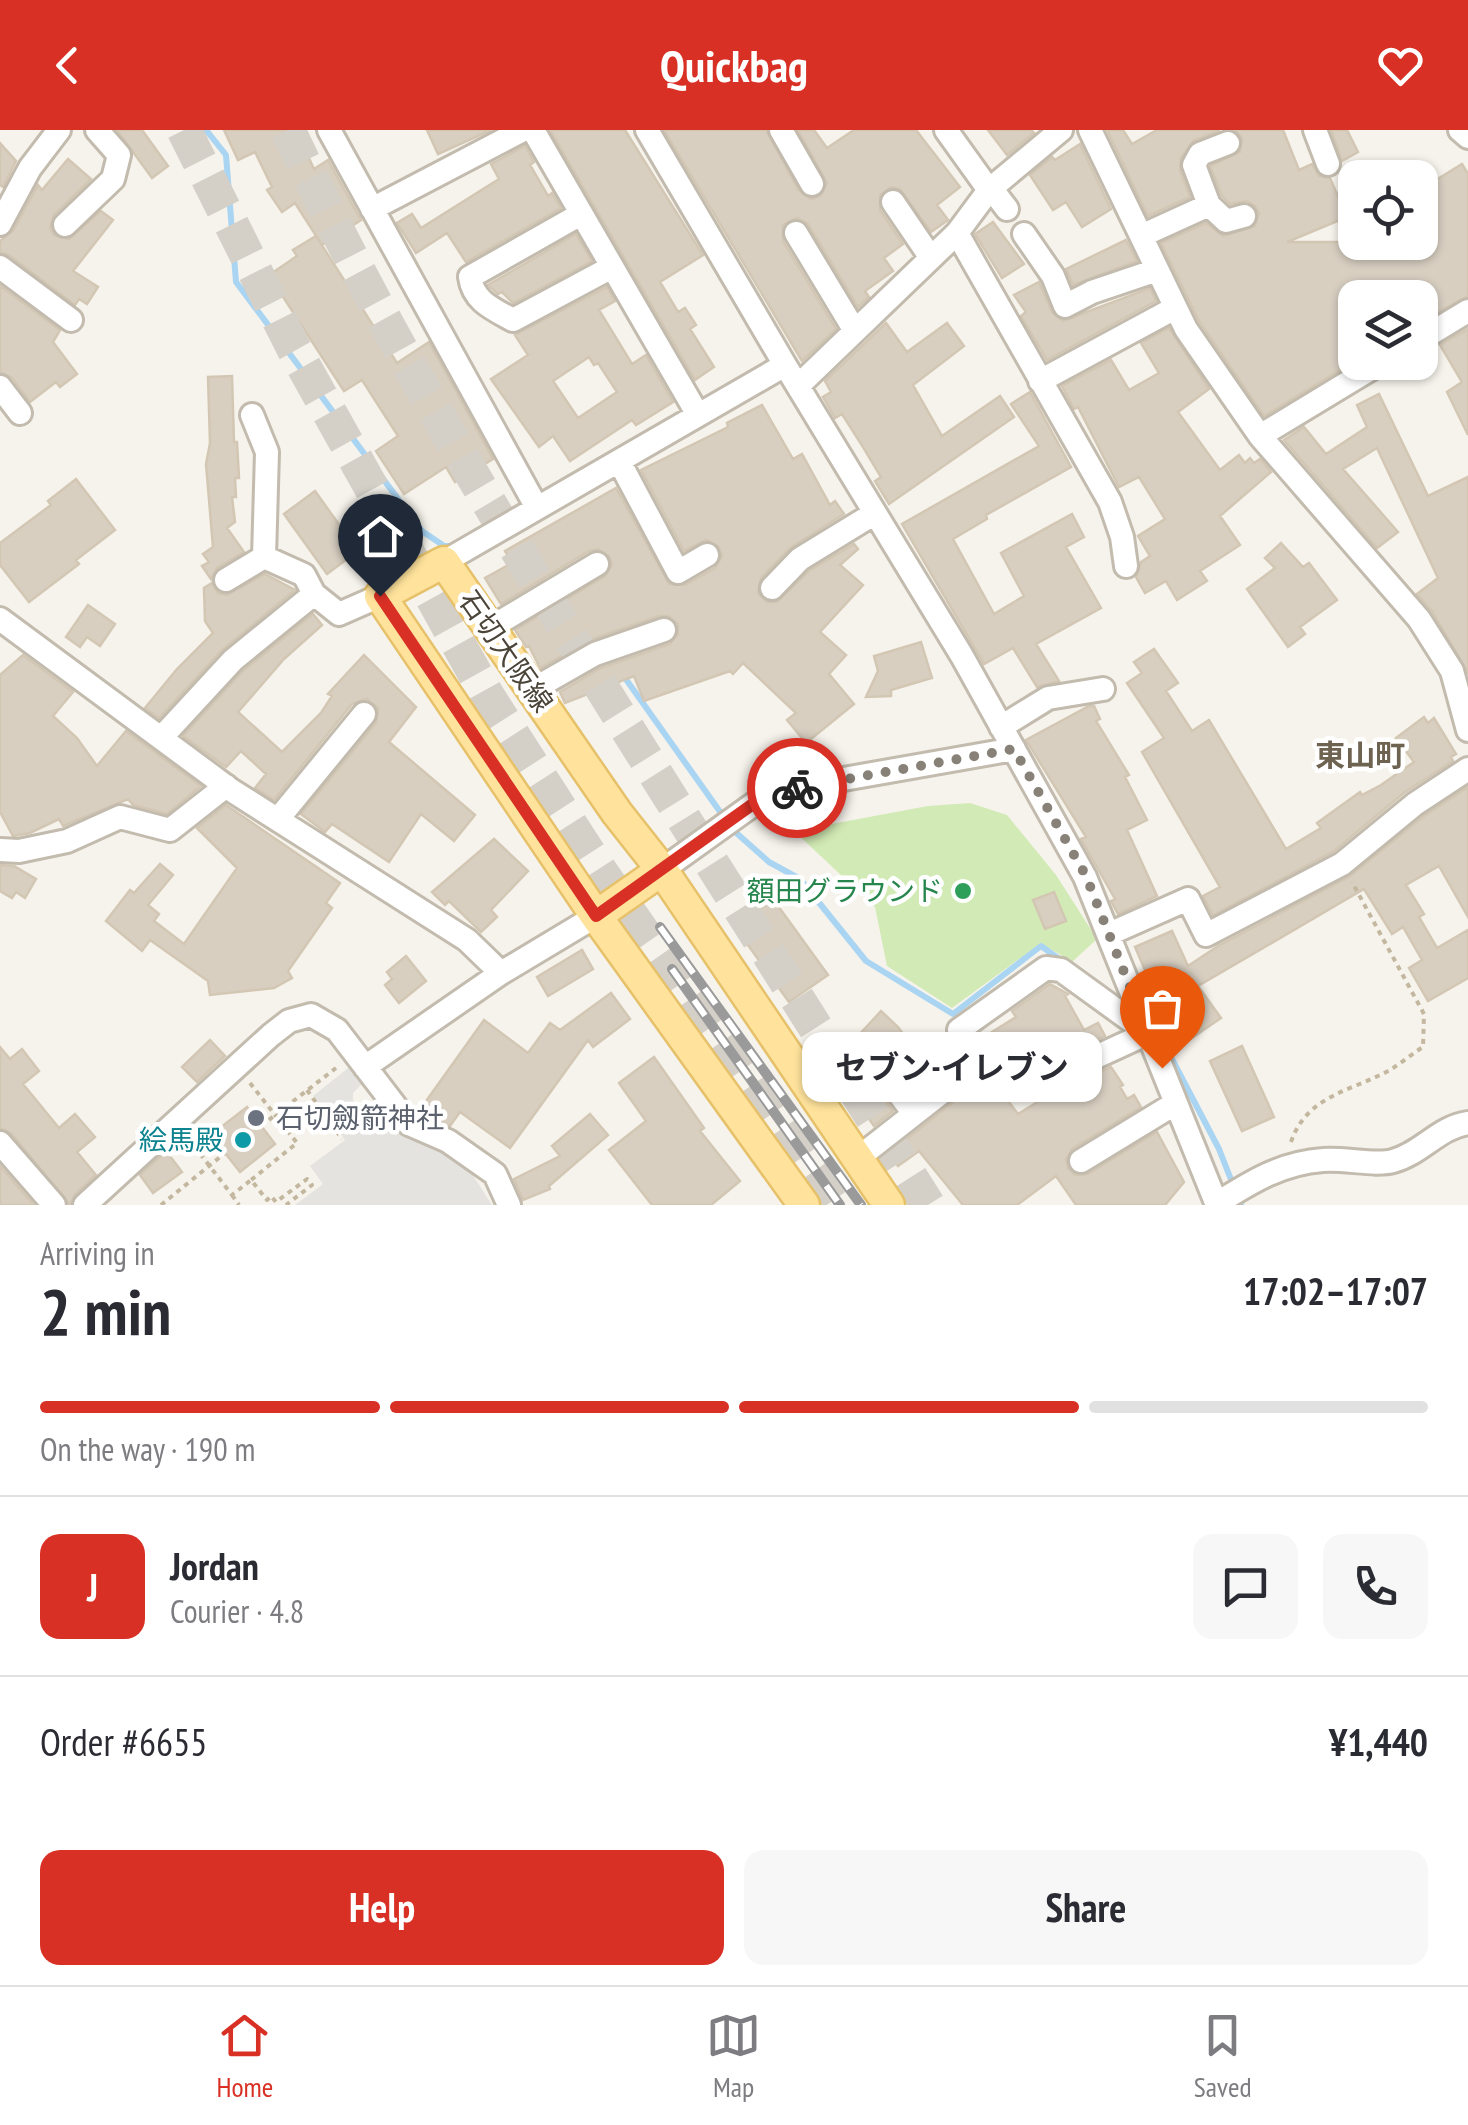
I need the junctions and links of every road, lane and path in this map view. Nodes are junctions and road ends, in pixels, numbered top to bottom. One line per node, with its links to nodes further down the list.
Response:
1 (59, 130): 22 (street)
2 (97, 130): 25 (street)
3 (329, 130): 20 (street)
4 (523, 130): 20 (street)
5 (533, 130): 23 (street)
6 (648, 130): 39 (street)
7 (781, 130): 16 (street)
8 (946, 130): 17 (street)
9 (1061, 130): 17 (street)
10 (1090, 130): 29 (street)
11 (1315, 130): 15 (street)
12 (1460, 130): 13 (street)
13 (1468, 137)
14 (1228, 143): 19 (street)
15 (1328, 164)
16 (812, 184)
17 (990, 189): 21 (street); 26 (street)
18 (892, 202): 30 (street)
19 (1208, 205): 24 (street); 29 (street)
20 (372, 209): 49 (street)
21 (1007, 210)
22 (3, 212)
23 (581, 214): 32 (street); 32 (street)
24 (1244, 216)
25 (65, 224)
26 (957, 233): 30 (street); 41 (street)
27 (796, 234): 38 (street)
28 (1024, 234): 33 (street)
29 (1141, 236): 33 (street)
30 (931, 258): 38 (street)
31 (0, 267): 36 (street)
32 (612, 267): 46 (street)
33 (1157, 270): 34 (street)
34 (1175, 308): 41 (street); 47 (street)
35 (1468, 311): 37 (street)
36 (72, 320)
37 (1438, 329)
38 (855, 331): 42 (street)
39 (785, 365): 42 (street); 46 (street)
40 (1352, 380): 47 (street)
41 (1040, 381): 55 (street)
42 (798, 386): 50 (street)
43 (0, 387): 44 (street)
44 (20, 413)
45 (252, 415): 52 (street)
46 (698, 416): 48 (street)
47 (1260, 436): 67 (street)
48 (619, 460): 49 (street); 51 (street)
49 (537, 508): 53 (street)
50 (875, 513): 57 (street); 66 (street)
51 (707, 555)
52 (264, 557): 56 (street); 58 (street)
53 (444, 562): 59 (main road, 石切大阪線); 61 (main road, 石切大阪線)
54 (596, 564): 61 (street)
55 (1126, 566)
56 (226, 580)
57 (772, 588)
58 (314, 594): 59 (street); 68 (street)
59 (380, 596): 76 (main road)
60 (0, 619): 68 (street)
61 (490, 628): 64 (main road, 石切大阪線)
62 (664, 630): 64 (street)
63 (1103, 689): 66 (street)
64 (532, 690): 75 (main road, 石切大阪線)
65 (364, 714): 72 (street)
66 (1002, 727): 69 (street)
67 (1468, 730)
68 (161, 738): 71 (street)
69 (1014, 749): 75 (street); 77 (street)
70 (1468, 770): 74 (street)
71 (226, 786): 72 (street); 73 (street)
72 (278, 819): 78 (street)
73 (0, 850)
74 (1342, 864): 77 (street); 99 (path)
75 (662, 870): 76 (main road); 96 (main road, 石切大阪線)
76 (596, 916): 78 (street); 110 (main road)
77 (1109, 934): 80 (street)
78 (501, 972): 82 (street)
79 (959, 1030): 80 (street)
80 (1148, 1033): 83 (street); 87 (street)
81 (871, 1056): 89 (street)
82 (360, 1061): 86 (path); 105 (street); 109 (street)
83 (1061, 1073)
84 (960, 1078): 89 (street)
85 (248, 1080): 88 (path)
86 (306, 1090): 88 (path); 93 (path)
87 (1176, 1104): 97 (street); 103 (street)
88 (275, 1114): 91 (path); 100 (path)
89 (914, 1114): 96 (street)
90 (1468, 1123): 99 (street)
91 (261, 1126)
92 (183, 1132): 98 (path)
93 (342, 1140)
94 (0, 1144): 104 (street)
95 (225, 1153): 98 (path)
96 (858, 1158): 111 (main road, 石切大阪線)
97 (1081, 1161)
98 (210, 1166): 101 (path); 106 (path)
99 (1282, 1170): 103 (street)
100 (251, 1180): 101 (path); 102 (path)
101 (232, 1194): 107 (path)
102 (269, 1202): 108 (path)
103 (1217, 1204)
104 (54, 1205)
105 (85, 1205)
106 (162, 1205)
107 (239, 1205)
108 (286, 1205)
109 (509, 1205)
110 (804, 1205)
111 (889, 1205)

